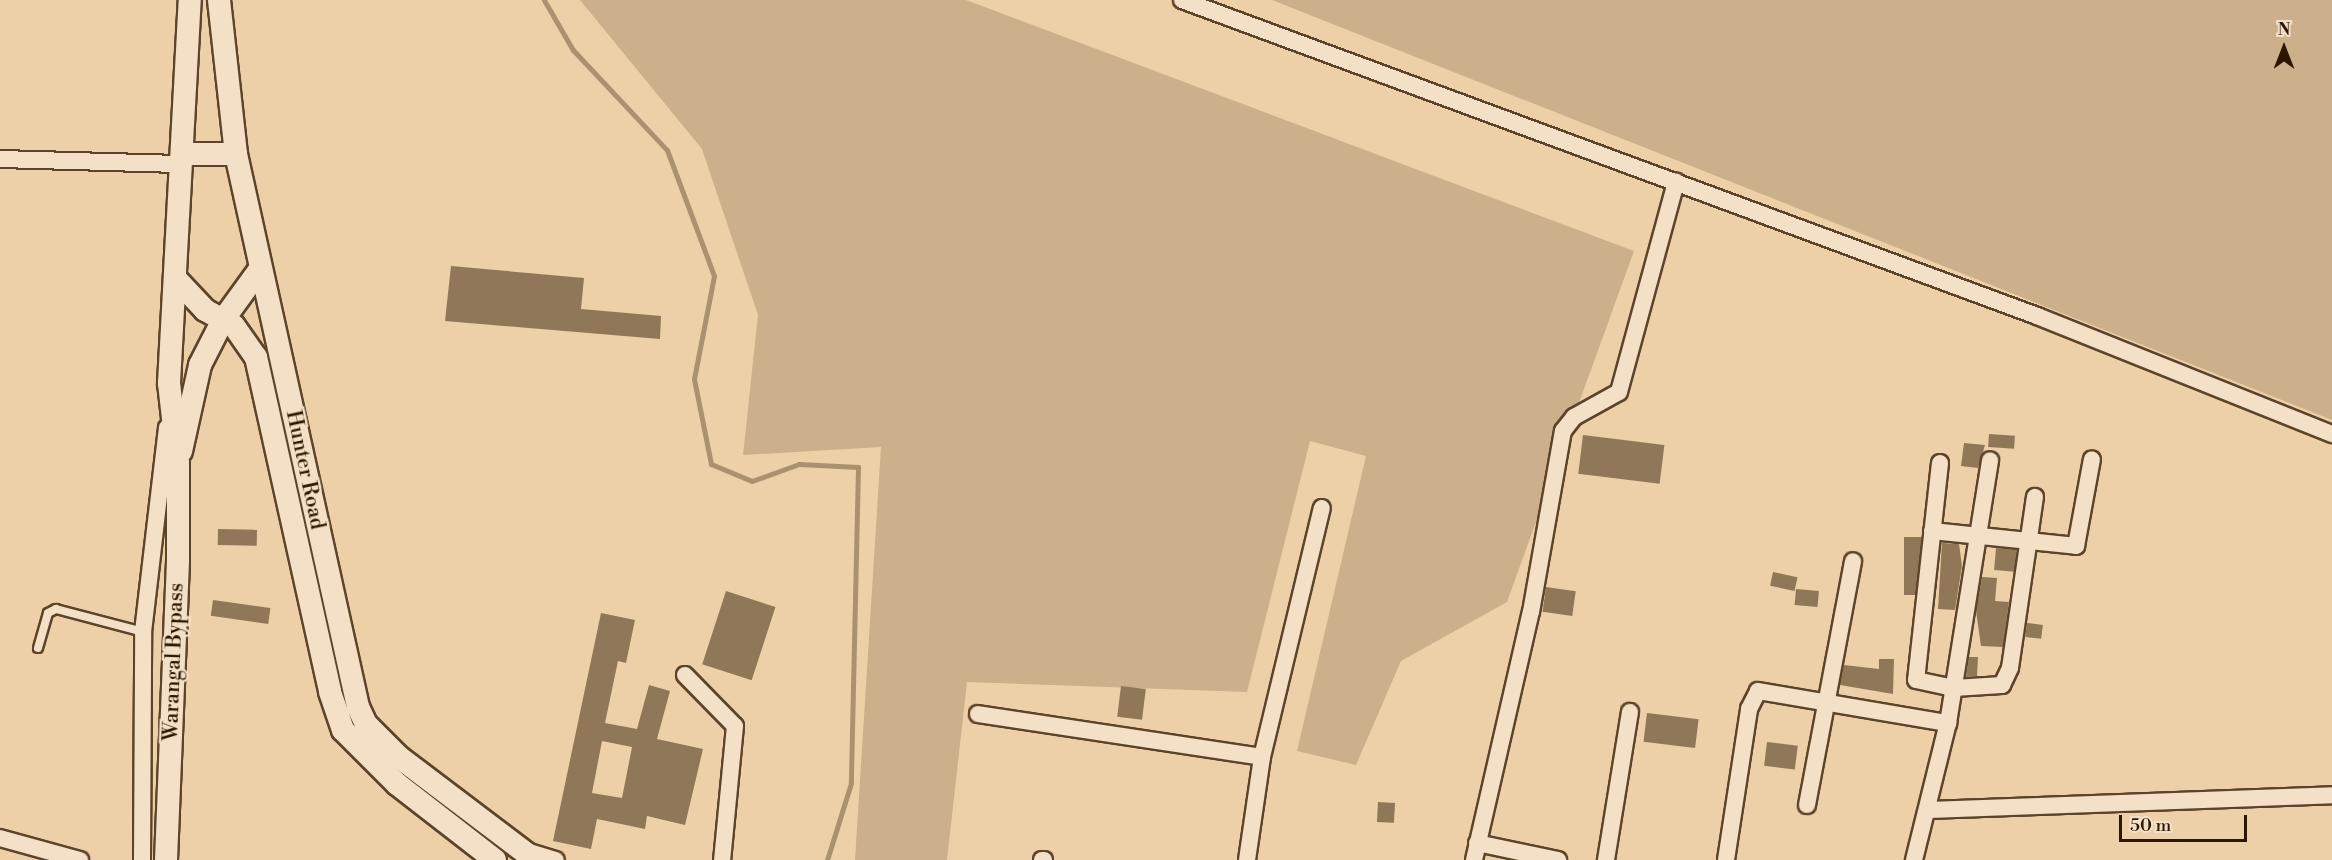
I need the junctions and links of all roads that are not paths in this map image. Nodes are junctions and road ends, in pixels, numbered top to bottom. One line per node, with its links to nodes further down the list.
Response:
1 (190, 0): 6 (main road)
2 (219, 0): 4 (main road, Hunter Road)
3 (1182, 0): 7 (street)
4 (236, 154): 6 (main road); 8 (main road, Hunter Road)
5 (0, 159): 6 (street)
6 (183, 159): 9 (main road, Warangal Bypass)
7 (1676, 182): 12 (street); 36 (street)
8 (260, 269): 10 (main road, Warangal Bypass); 37 (main road, Hunter Road)
9 (175, 278): 10 (main road, Hunter Road); 11 (main road, Warangal Bypass)
10 (223, 320): 15 (main road, Warangal Bypass); 41 (main road, Hunter Road)
11 (169, 411): 15 (main road, Warangal Bypass); 23 (street)
12 (2332, 434)
13 (1990, 459): 20 (street)
14 (2092, 459): 21 (street)
15 (178, 463): 40 (main road, Warangal Bypass)
16 (1940, 463): 19 (street)
17 (2035, 497): 21 (street)
18 (1322, 508): 31 (street)
19 (1932, 531): 20 (street); 26 (street)
20 (1978, 536): 21 (street); 26 (street)
21 (2026, 544): 26 (street)
22 (1853, 561): 27 (street)
23 (143, 632): 24 (lane); 39 (street)
24 (38, 648)
25 (685, 675): 43 (street)
26 (1954, 688): 30 (street)
27 (1830, 701): 30 (street); 33 (street); 47 (street)
28 (1630, 712): 46 (street)
29 (978, 714): 31 (street)
30 (1948, 723): 34 (street)
31 (1262, 756): 44 (street)
32 (2332, 795): 34 (street)
33 (1807, 805)
34 (1930, 810): 48 (street)
35 (0, 838): 38 (street)
36 (1476, 852): 45 (street)
37 (529, 855): 42 (street)
38 (80, 860)
39 (142, 860)
40 (166, 860)
41 (495, 860)
42 (556, 860)
43 (722, 860)
44 (1247, 860)
45 (1558, 860)
46 (1606, 860)
47 (1726, 860)
48 (1914, 860)

